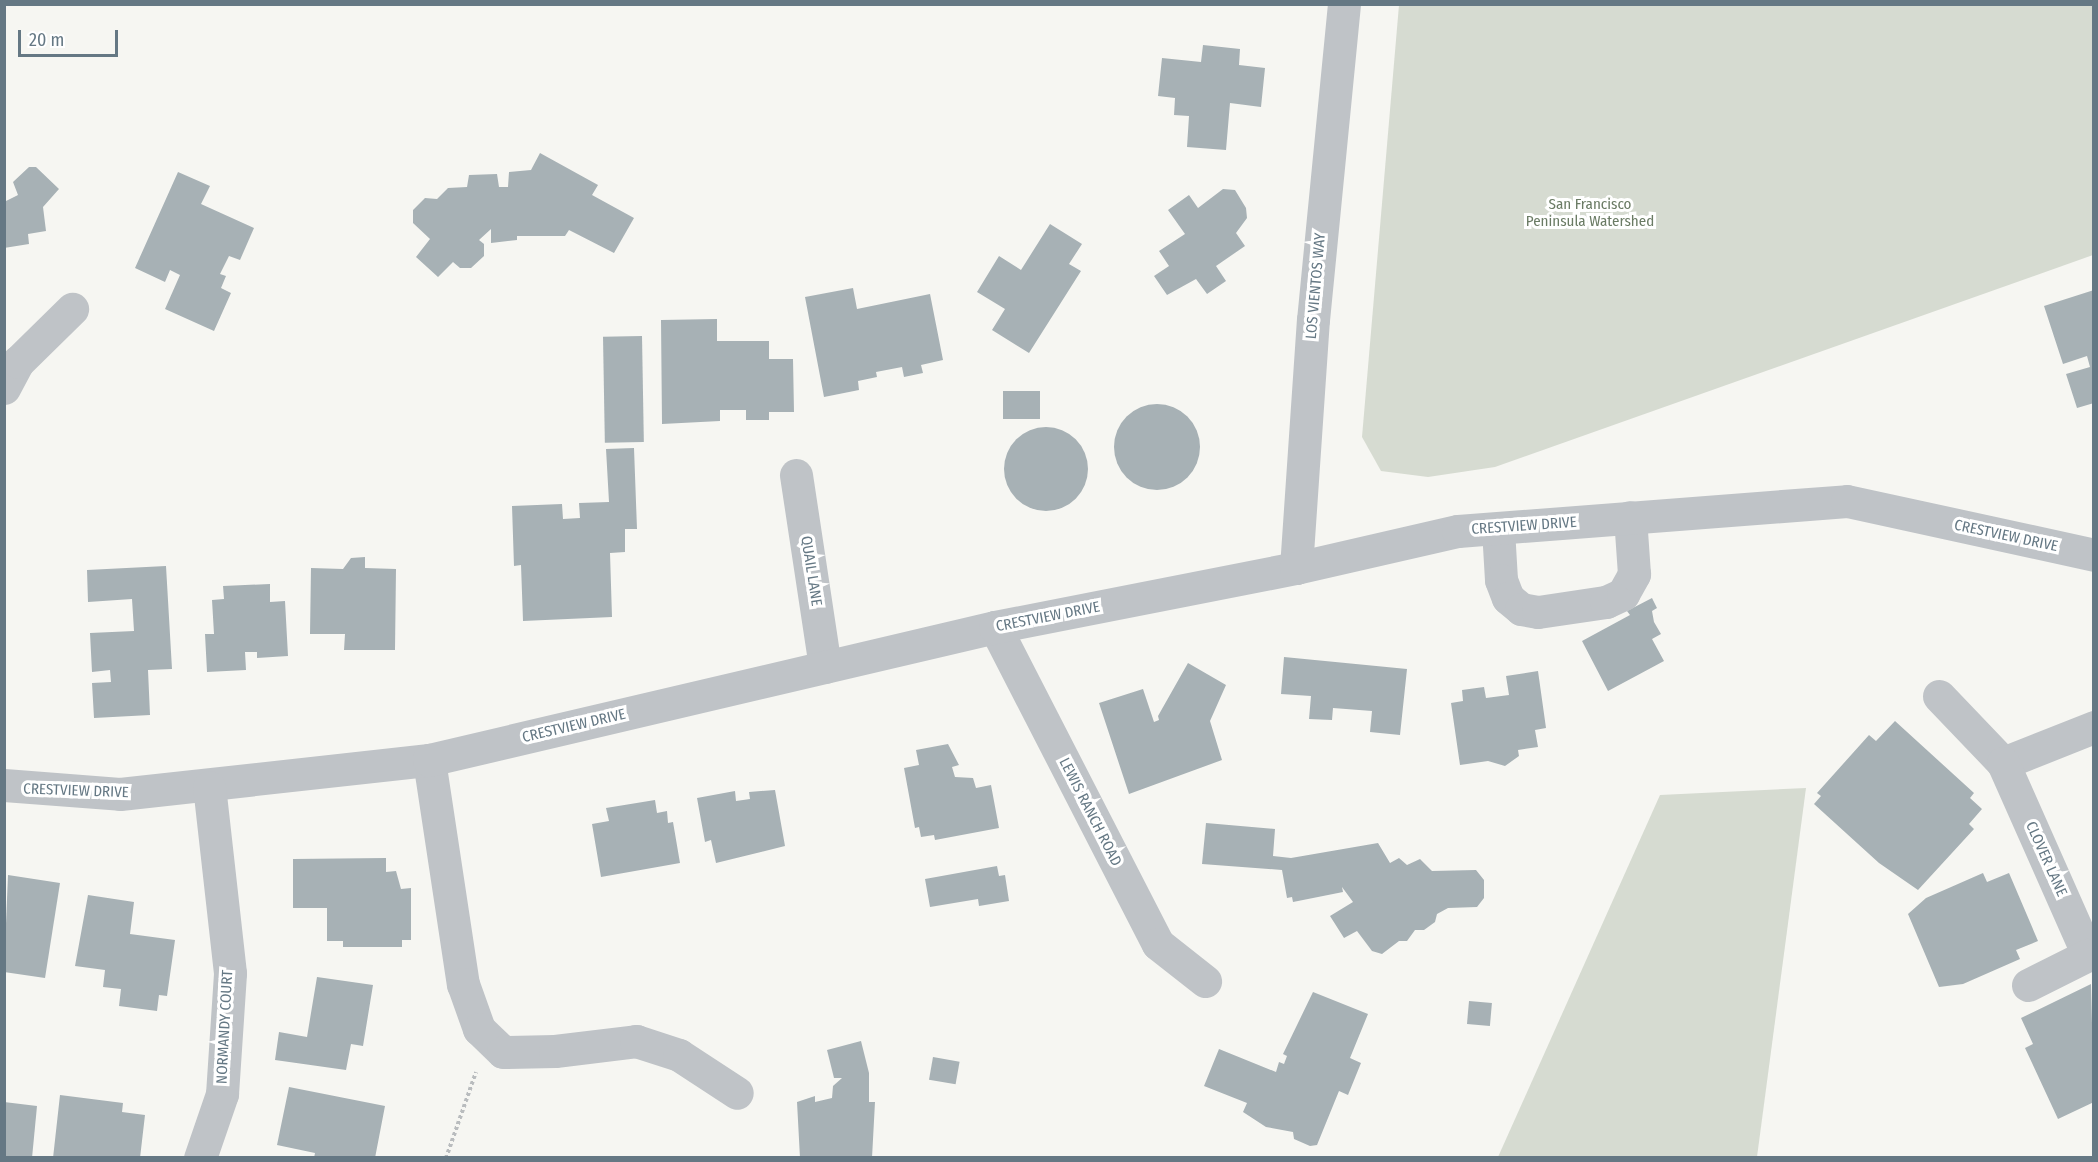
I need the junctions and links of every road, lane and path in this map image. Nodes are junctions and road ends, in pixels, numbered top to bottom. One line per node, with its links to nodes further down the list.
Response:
1 (1344, 4): 8 (street, LOS VIENTOS WAY)
2 (72, 309): 3 (street)
3 (4, 387)
4 (796, 475): 10 (street, QUAIL LANE)
5 (1630, 517): 6 (street, CRESTVIEW DRIVE); 6 (street); 7 (street, CRESTVIEW DRIVE)
6 (1498, 529): 8 (street, CRESTVIEW DRIVE)
7 (2094, 555)
8 (1296, 568): 9 (street, CRESTVIEW DRIVE)
9 (995, 627): 10 (street, CRESTVIEW DRIVE); 18 (street, LEWIS RANCH ROAD)
10 (825, 667): 13 (street, CRESTVIEW DRIVE)
11 (1939, 696): 14 (street, CLOVER LANE)
12 (2094, 727): 14 (street)
13 (429, 760): 16 (street, CRESTVIEW DRIVE); 20 (street)
14 (2003, 763): 17 (street, CLOVER LANE)
15 (4, 785): 16 (street, CRESTVIEW DRIVE)
16 (208, 787): 22 (street, NORMANDY COURT)
17 (2091, 954): 19 (street, CLOVER LANE)
18 (1205, 981)
19 (2028, 986)
20 (479, 1029): 21 (street); 23 (path)
21 (737, 1093)
22 (200, 1158)
23 (446, 1158)

